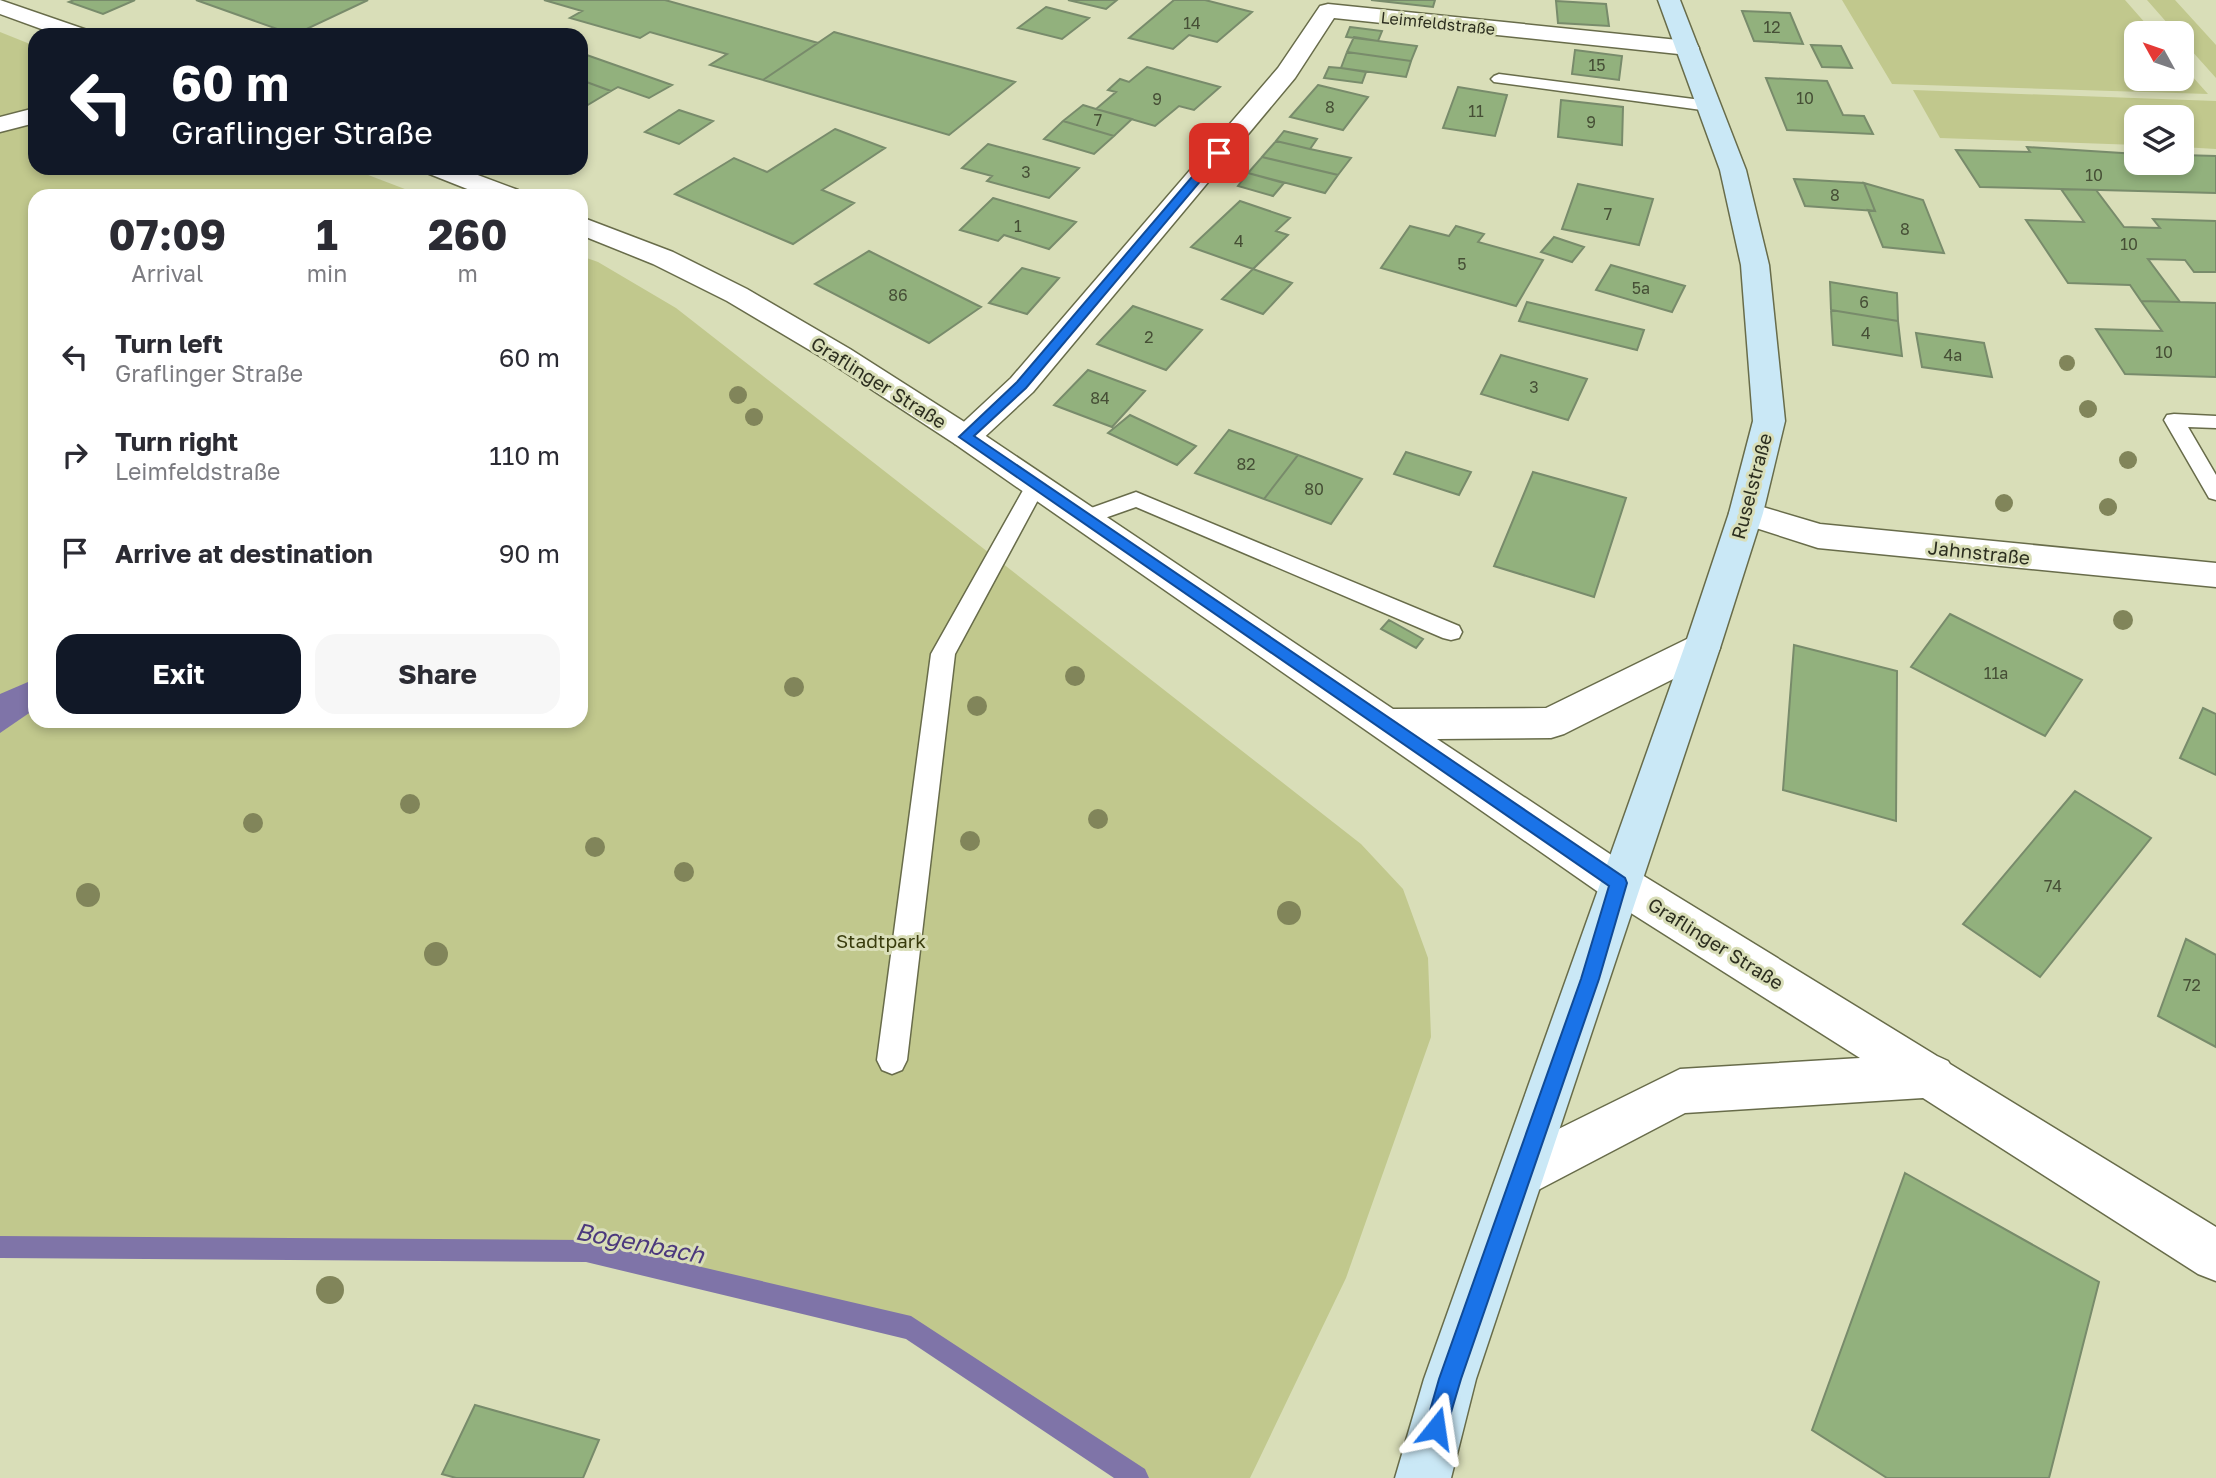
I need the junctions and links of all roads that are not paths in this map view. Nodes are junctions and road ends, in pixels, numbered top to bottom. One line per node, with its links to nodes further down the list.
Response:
1 (1669, 0): 5 (main road, Ruselstraße)
2 (0, 6): 4 (street)
3 (1324, 6): 5 (street, Leimfeldstraße); 14 (street, Leimfeldstraße)
4 (60, 28)
5 (1688, 48): 7 (main road, Ruselstraße)
6 (1499, 79): 7 (lane)
7 (1709, 106): 17 (main road, Ruselstraße)
8 (28, 117): 9 (street)
9 (0, 125)
10 (454, 175): 11 (street)
11 (491, 189)
12 (588, 228): 14 (street, Graflinger Straße)
13 (2216, 422): 16 (lane)
14 (966, 437): 15 (street, Graflinger Straße)
15 (1036, 485): 18 (street, Graflinger Straße); 24 (lane)
16 (2216, 493)
17 (1746, 513): 19 (street, Jahnstraße); 21 (main road, Ruselstraße)
18 (1084, 518): 20 (lane); 22 (street, Graflinger Straße)
19 (2216, 575)
20 (1451, 632)
21 (1702, 648): 22 (street); 23 (main road, Ruselstraße)
22 (1387, 724): 23 (street, Graflinger Straße)
23 (1619, 883): 25 (street, Graflinger Straße); 26 (main road, Ruselstraße)
24 (892, 1060)
25 (1932, 1076): 26 (street); 27 (street, Graflinger Straße)
26 (1523, 1172): 28 (main road, Ruselstraße)
27 (2216, 1256)
28 (1423, 1478)

